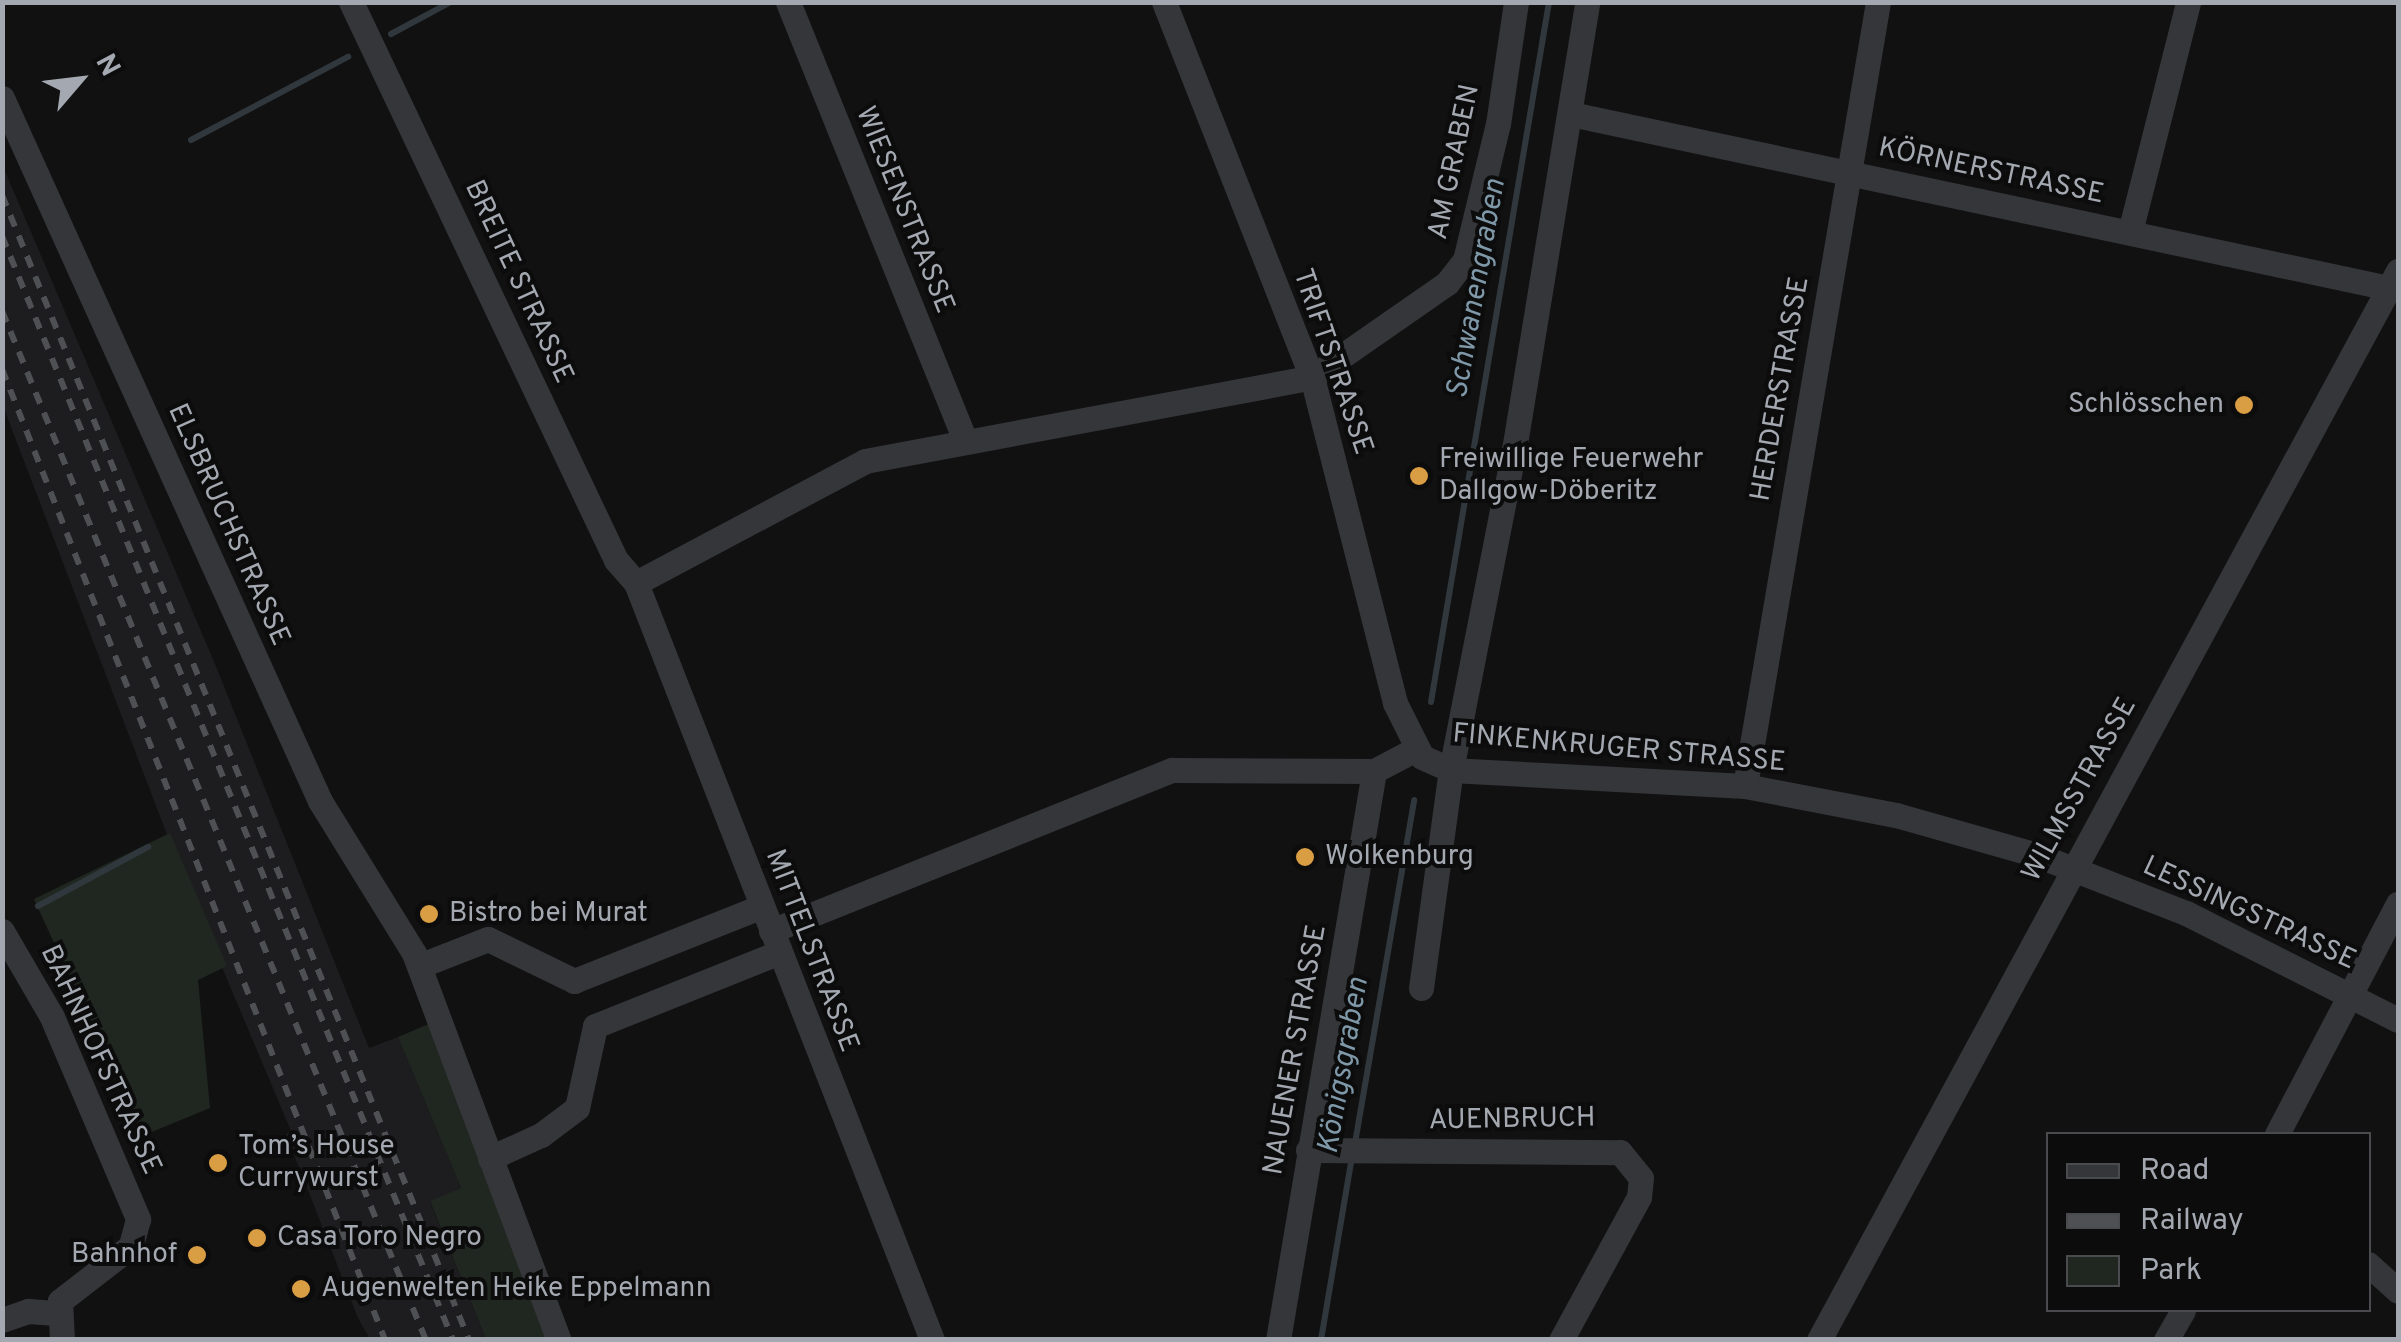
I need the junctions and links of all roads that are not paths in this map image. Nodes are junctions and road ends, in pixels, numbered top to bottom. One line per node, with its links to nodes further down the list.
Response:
1 (351, 2): 15 (street, BREITE STRASSE)
2 (788, 2): 14 (street, WIESENSTRASSE)
3 (1164, 2): 13 (street, TRIFTSTRASSE)
4 (1516, 2): 13 (street, AM GRABEN)
5 (1588, 2): 9 (street)
6 (1878, 2): 10 (street, HERDERSTRASSE)
7 (2188, 2): 11 (street)
8 (2, 98): 25 (street, ELSBRUCHSTRASSE)
9 (1571, 114): 10 (street, KÖRNERSTRASSE); 17 (street)
10 (1848, 172): 11 (street, KÖRNERSTRASSE); 19 (street, HERDERSTRASSE)
11 (2130, 232): 12 (street, KÖRNERSTRASSE)
12 (2395, 283): 20 (street, WILMSSTRASSE)
13 (1312, 377): 14 (street); 16 (street, TRIFTSTRASSE)
14 (965, 441): 15 (street)
15 (636, 584): 22 (street, MITTELSTRASSE)
16 (1414, 750): 17 (street, FINKENKRUGER STRASSE); 18 (street, FINKENKRUGER STRASSE)
17 (1450, 770): 19 (street, FINKENKRUGER STRASSE); 26 (street)
18 (1374, 772): 24 (street, FINKENKRUGER STRASSE); 30 (street, NAUENER STRASSE)
19 (1745, 786): 20 (street, FINKENKRUGER STRASSE)
20 (2073, 867): 27 (street, LESSINGSTRASSE); 42 (street, WILMSSTRASSE)
21 (2398, 904): 27 (street)
22 (762, 906): 24 (street, MITTELSTRASSE); 25 (street)
23 (8, 939): 35 (street, BAHNHOFSTRASSE)
24 (776, 942): 31 (street, FINKENKRUGER STRASSE); 39 (street, MITTELSTRASSE)
25 (419, 966): 31 (street, ELSBRUCHSTRASSE)
26 (1420, 988)
27 (2350, 993): 28 (street, LESSINGSTRASSE); 29 (street)
28 (2398, 1020)
29 (2278, 1132)
30 (1308, 1150): 40 (street, NAUENER STRASSE); 41 (street, AUENBRUCH)
31 (490, 1158): 38 (street, ELSBRUCHSTRASSE)
32 (2371, 1267): 33 (street)
33 (2398, 1292)
34 (2182, 1312): 43 (street)
35 (56, 1314): 36 (street); 37 (street)
36 (2, 1320)
37 (62, 1340)
38 (559, 1340)
39 (932, 1340)
40 (1278, 1340)
41 (1561, 1340)
42 (1819, 1340)
43 (2166, 1340)

